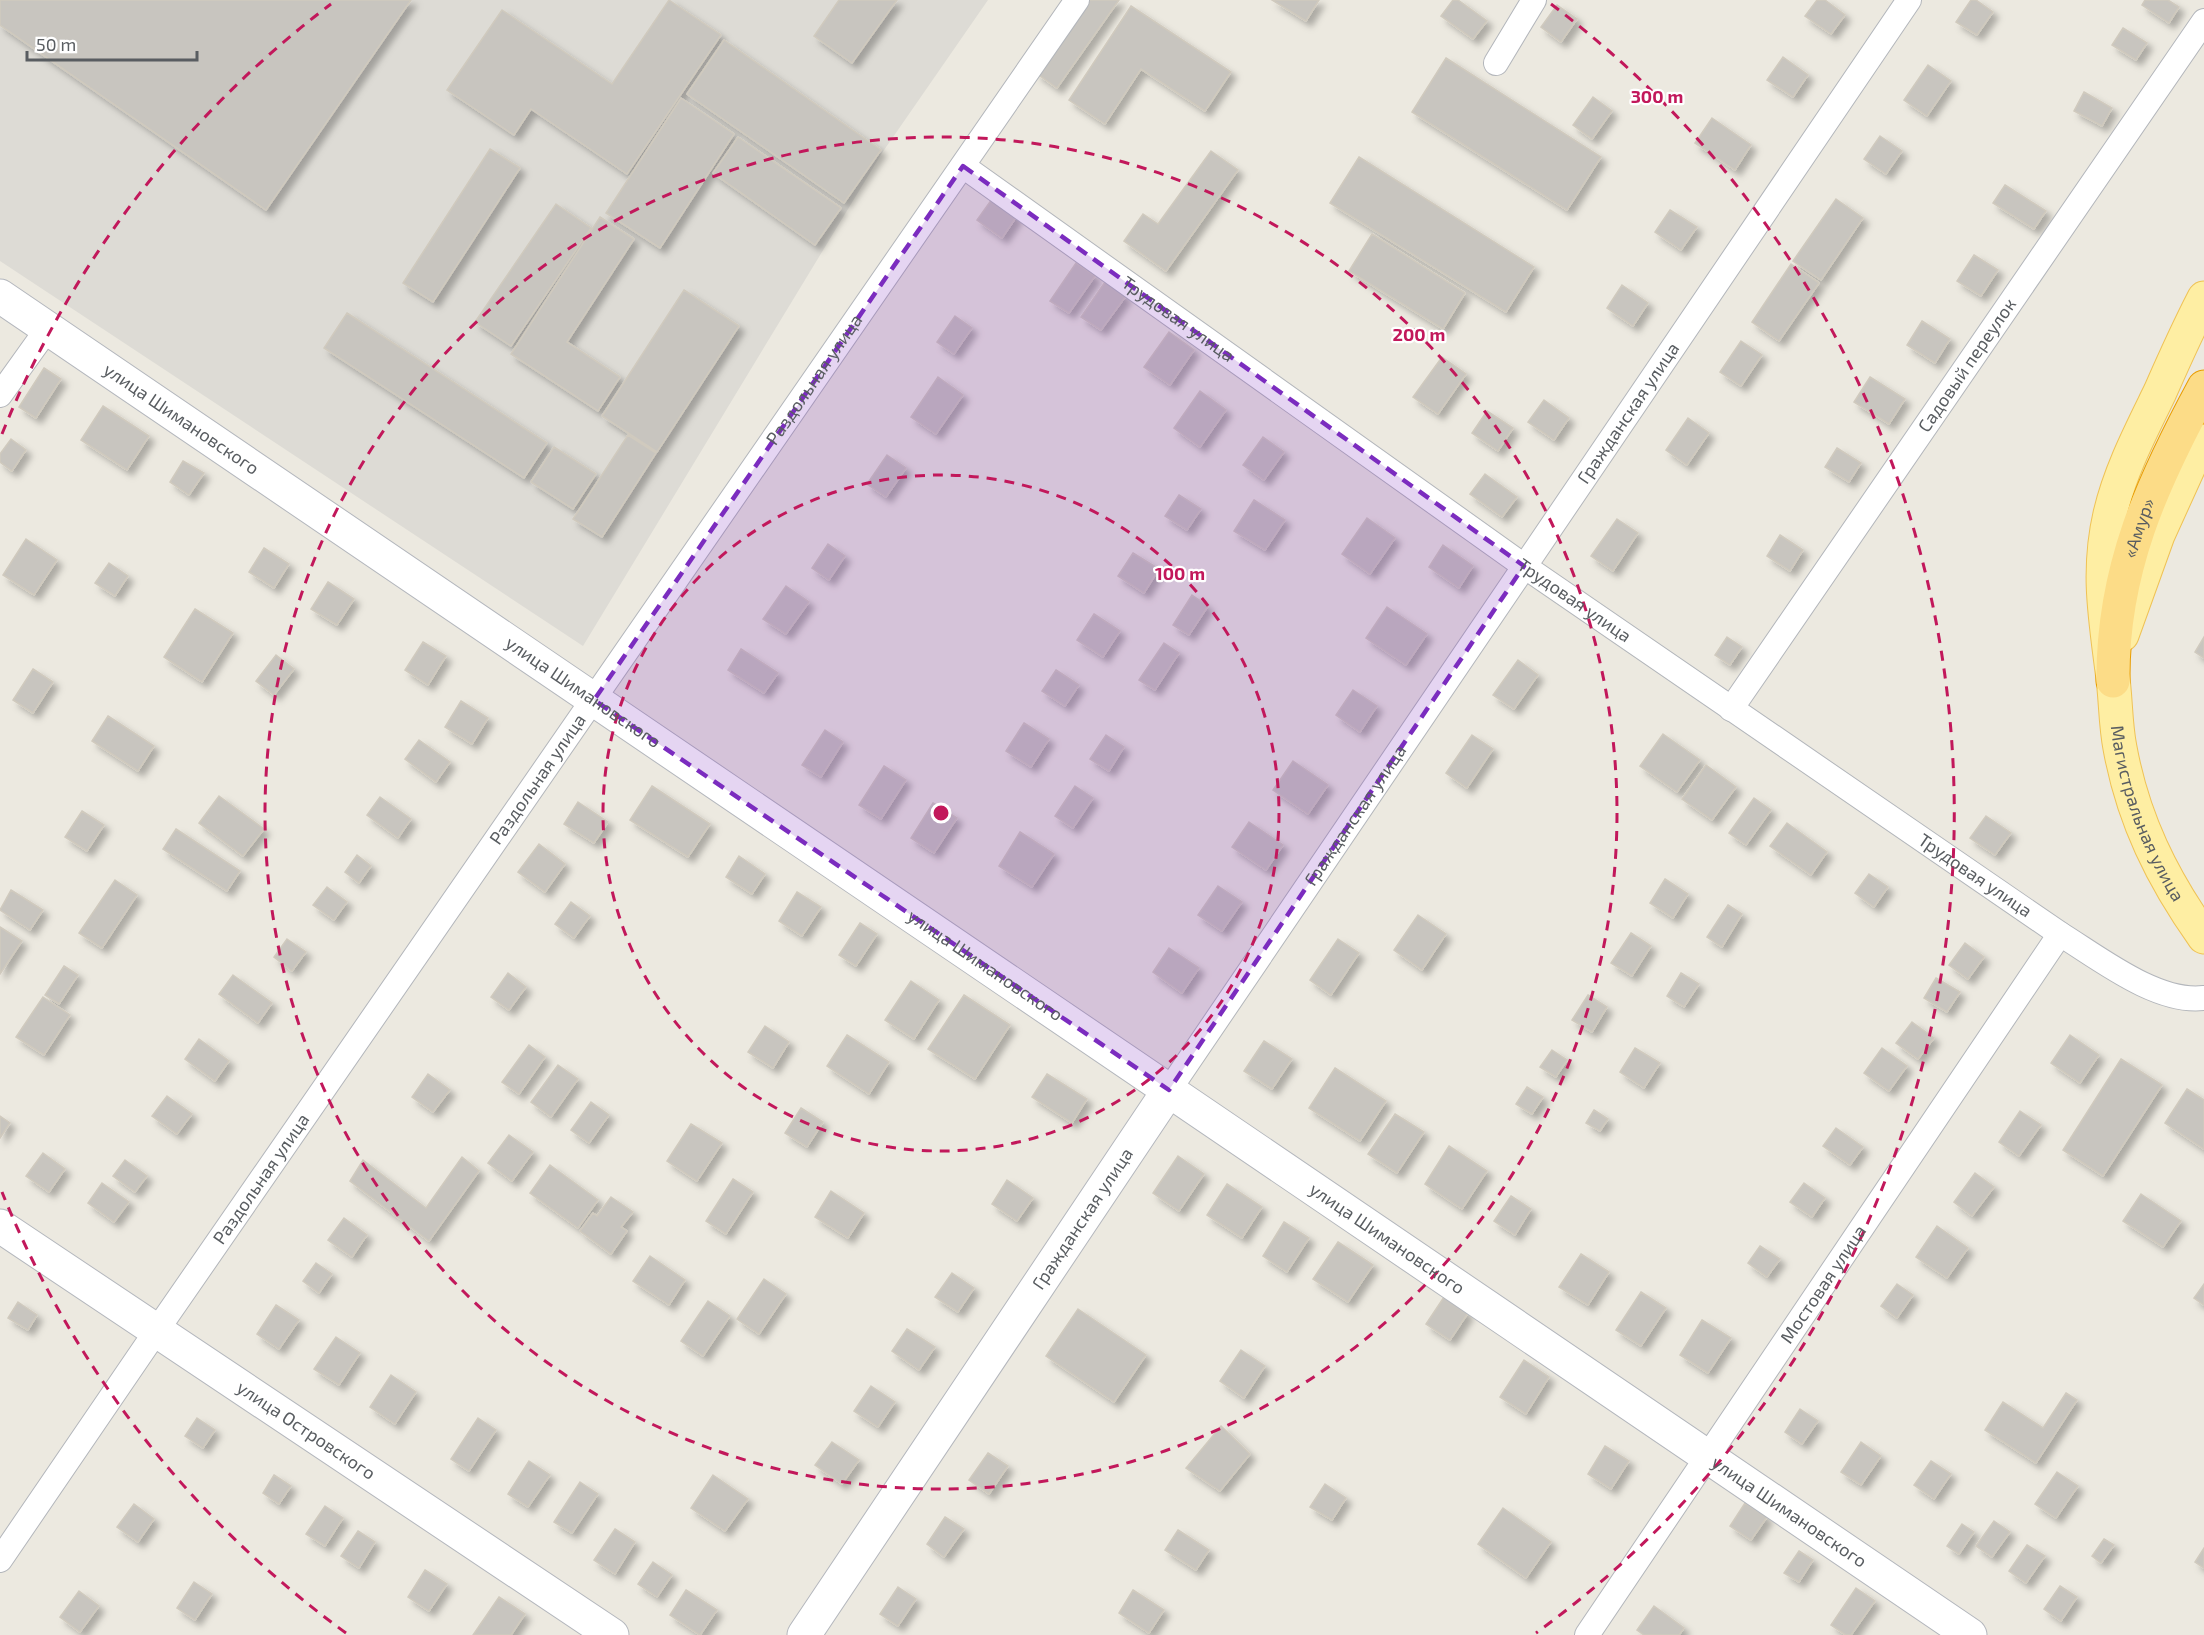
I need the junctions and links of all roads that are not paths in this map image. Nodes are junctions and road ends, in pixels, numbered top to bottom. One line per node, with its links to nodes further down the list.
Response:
1 (1077, 0): 6 (street, Раздольная улица)
2 (1534, 0): 5 (street)
3 (1909, 0): 13 (street, Гражданская улица)
4 (2204, 21): 16 (street, Садовый переулок)
5 (1496, 63)
6 (963, 166): 13 (street, Трудовая улица); 15 (street, Раздольная улица)
7 (0, 296): 9 (street, улица Шимановского)
8 (2204, 298): 14 (main road)
9 (48, 328): 11 (street); 15 (street, улица Шимановского)
10 (2204, 387): 14 (highway, «Амур»)
11 (0, 395)
12 (2204, 441): 14 (main road)
13 (1524, 567): 16 (street, Трудовая улица); 20 (street, Гражданская улица)
14 (2114, 681): 18 (main road, Магистральная улица)
15 (594, 700): 20 (street, улица Шимановского); 22 (street, Раздольная улица)
16 (1731, 709): 17 (street, Трудовая улица)
17 (2060, 934): 19 (street, Трудовая улица); 23 (street, Мостовая улица)
18 (2204, 937)
19 (2204, 998)
20 (1169, 1090): 23 (street, улица Шимановского); 26 (street, Гражданская улица)
21 (0, 1226): 22 (street, улица Островского)
22 (157, 1330): 24 (street, Раздольная улица); 25 (street, улица Островского)
23 (1707, 1456): 27 (street, Мостовая улица); 28 (street, улица Шимановского)
24 (0, 1560)
25 (612, 1635)
26 (804, 1635)
27 (1587, 1635)
28 (1970, 1635)

